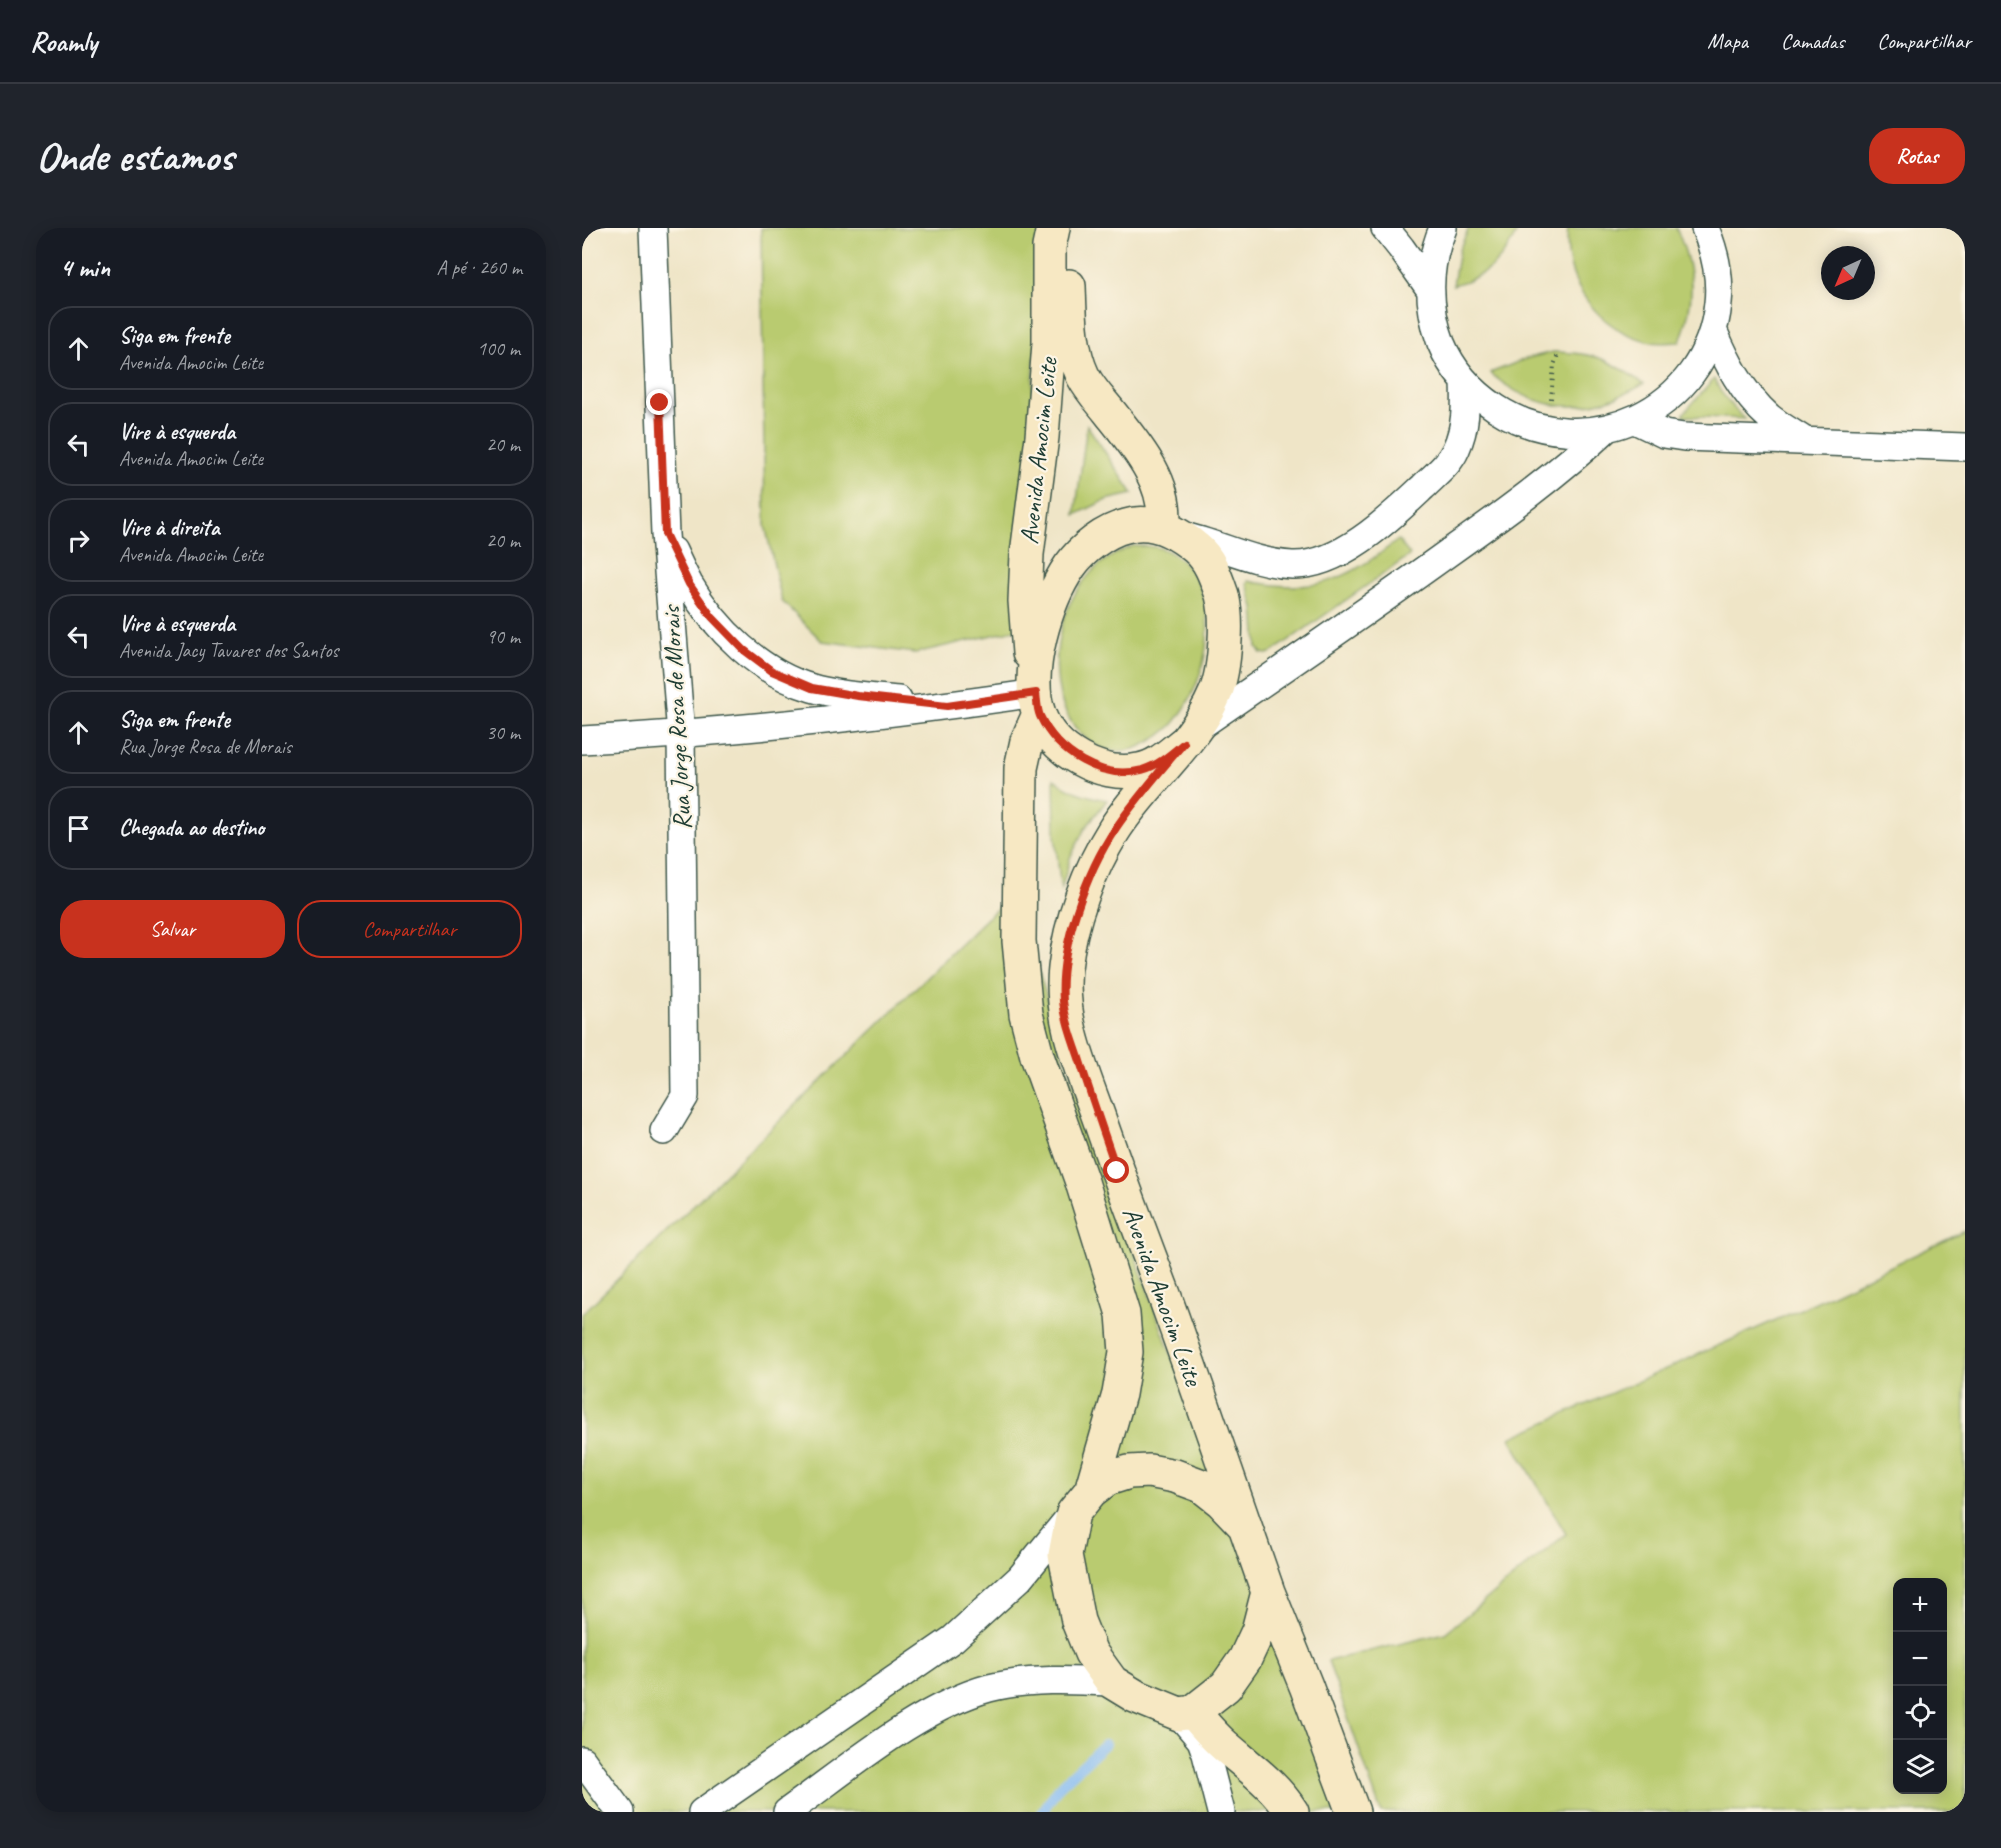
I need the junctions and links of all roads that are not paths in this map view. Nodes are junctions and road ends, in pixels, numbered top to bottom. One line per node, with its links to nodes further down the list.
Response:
1 (653, 228): 15 (street, Rua Jorge Rosa de Morais)
2 (1053, 228): 16 (street, Avenida Amocim Leite)
3 (1060, 228): 14 (street, Avenida Amocim Leite)
4 (1385, 228): 7 (street)
5 (1443, 228): 7 (street)
6 (1715, 235): 8 (street)
7 (1430, 289): 9 (street)
8 (1713, 330): 10 (street); 12 (street)
9 (1465, 382): 11 (street); 14 (street)
10 (1635, 420): 11 (street); 12 (street)
11 (1606, 429): 19 (street)
12 (1805, 441): 13 (street)
13 (1965, 447)
14 (1172, 531): 16 (street, Avenida Amocim Leite); 19 (street, Avenida Amocim Leite)
15 (665, 534): 17 (street); 18 (street, Rua Jorge Rosa de Morais)
16 (1036, 694): 17 (street); 19 (street, Avenida Amocim Leite); 22 (street, Avenida Amocim Leite)
17 (947, 706): 18 (street)
18 (681, 735): 20 (street); 21 (street, Rua Jorge Rosa de Morais)
19 (1189, 736): 23 (street, Avenida Amocim Leite)
20 (582, 740)
21 (664, 1131)
22 (1082, 1502): 23 (street, Avenida Amocim Leite); 25 (street, Avenida Amocim Leite); 29 (street)
23 (1245, 1526): 24 (street, Avenida Amocim Leite)
24 (1268, 1592): 26 (street); 33 (street, Avenida Amocim Leite)
25 (1112, 1682): 26 (street, Avenida Amocim Leite); 30 (street)
26 (1186, 1713): 31 (street); 32 (street, Avenida Amocim Leite)
27 (582, 1760): 28 (street)
28 (620, 1812)
29 (702, 1812)
30 (787, 1812)
31 (1221, 1812)
32 (1292, 1812)
33 (1353, 1812)

